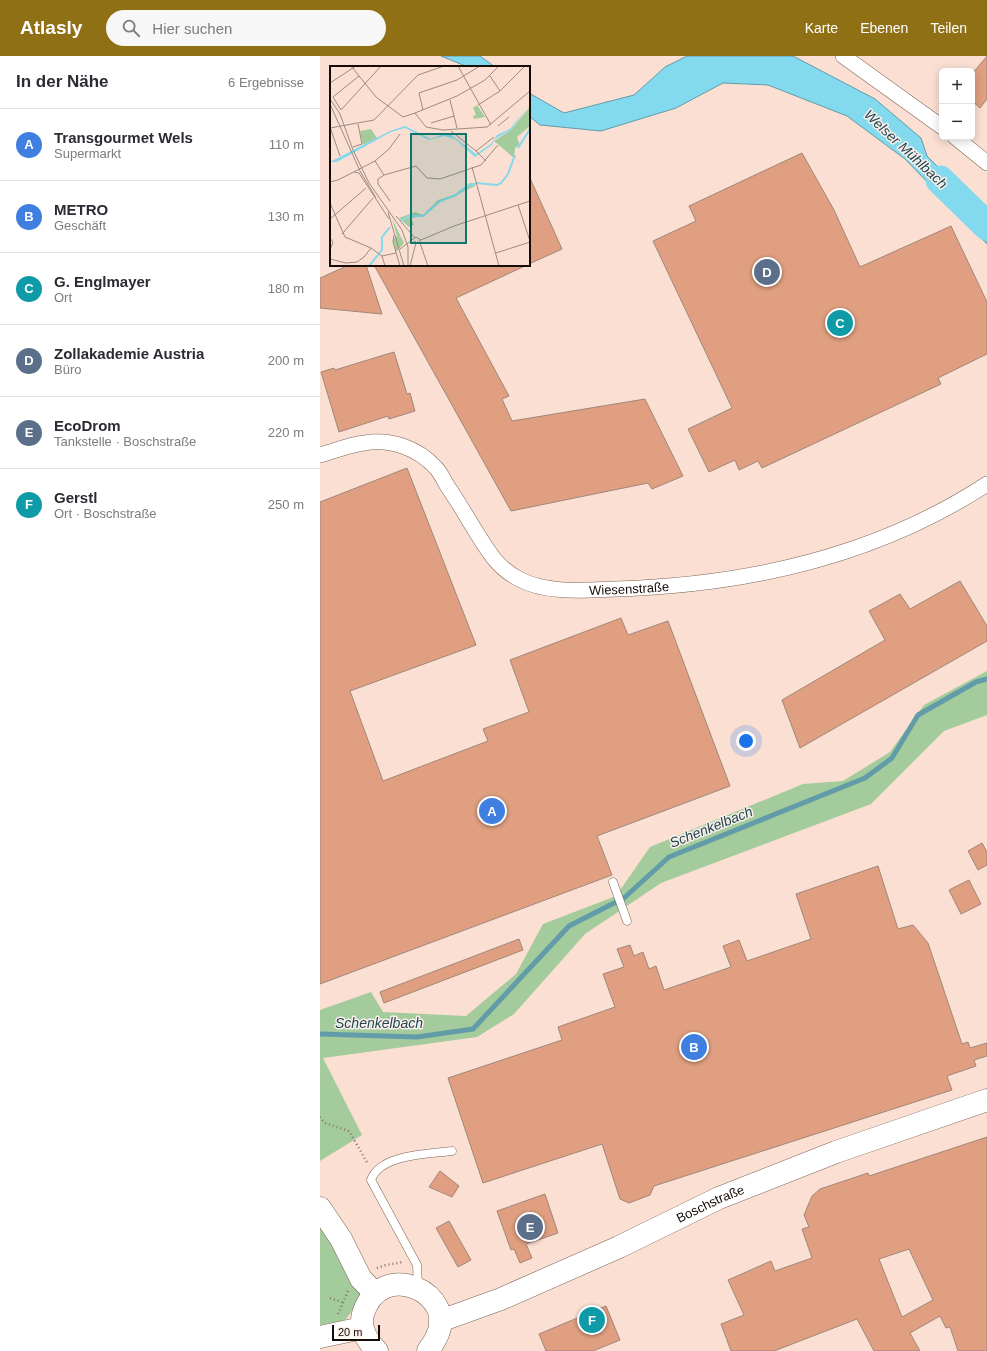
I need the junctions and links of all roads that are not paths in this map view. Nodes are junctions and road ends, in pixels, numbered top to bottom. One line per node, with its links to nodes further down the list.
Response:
1 (842, 56): 2 (street)
2 (939, 125)
3 (959, 140): 4 (street)
4 (987, 163)
5 (320, 455): 6 (street, Wiesenstraße)
6 (987, 484)
7 (613, 882): 8 (lane)
8 (627, 921)
9 (987, 1100): 14 (main road, Boschstraße)
10 (452, 1151): 12 (lane)
11 (320, 1208): 13 (main road)
12 (418, 1288): 13 (main road); 14 (main road)
13 (375, 1293): 15 (main road)
14 (440, 1321): 18 (main road)
15 (362, 1328): 16 (main road); 17 (main road)
16 (320, 1337)
17 (377, 1351)
18 (428, 1351)

